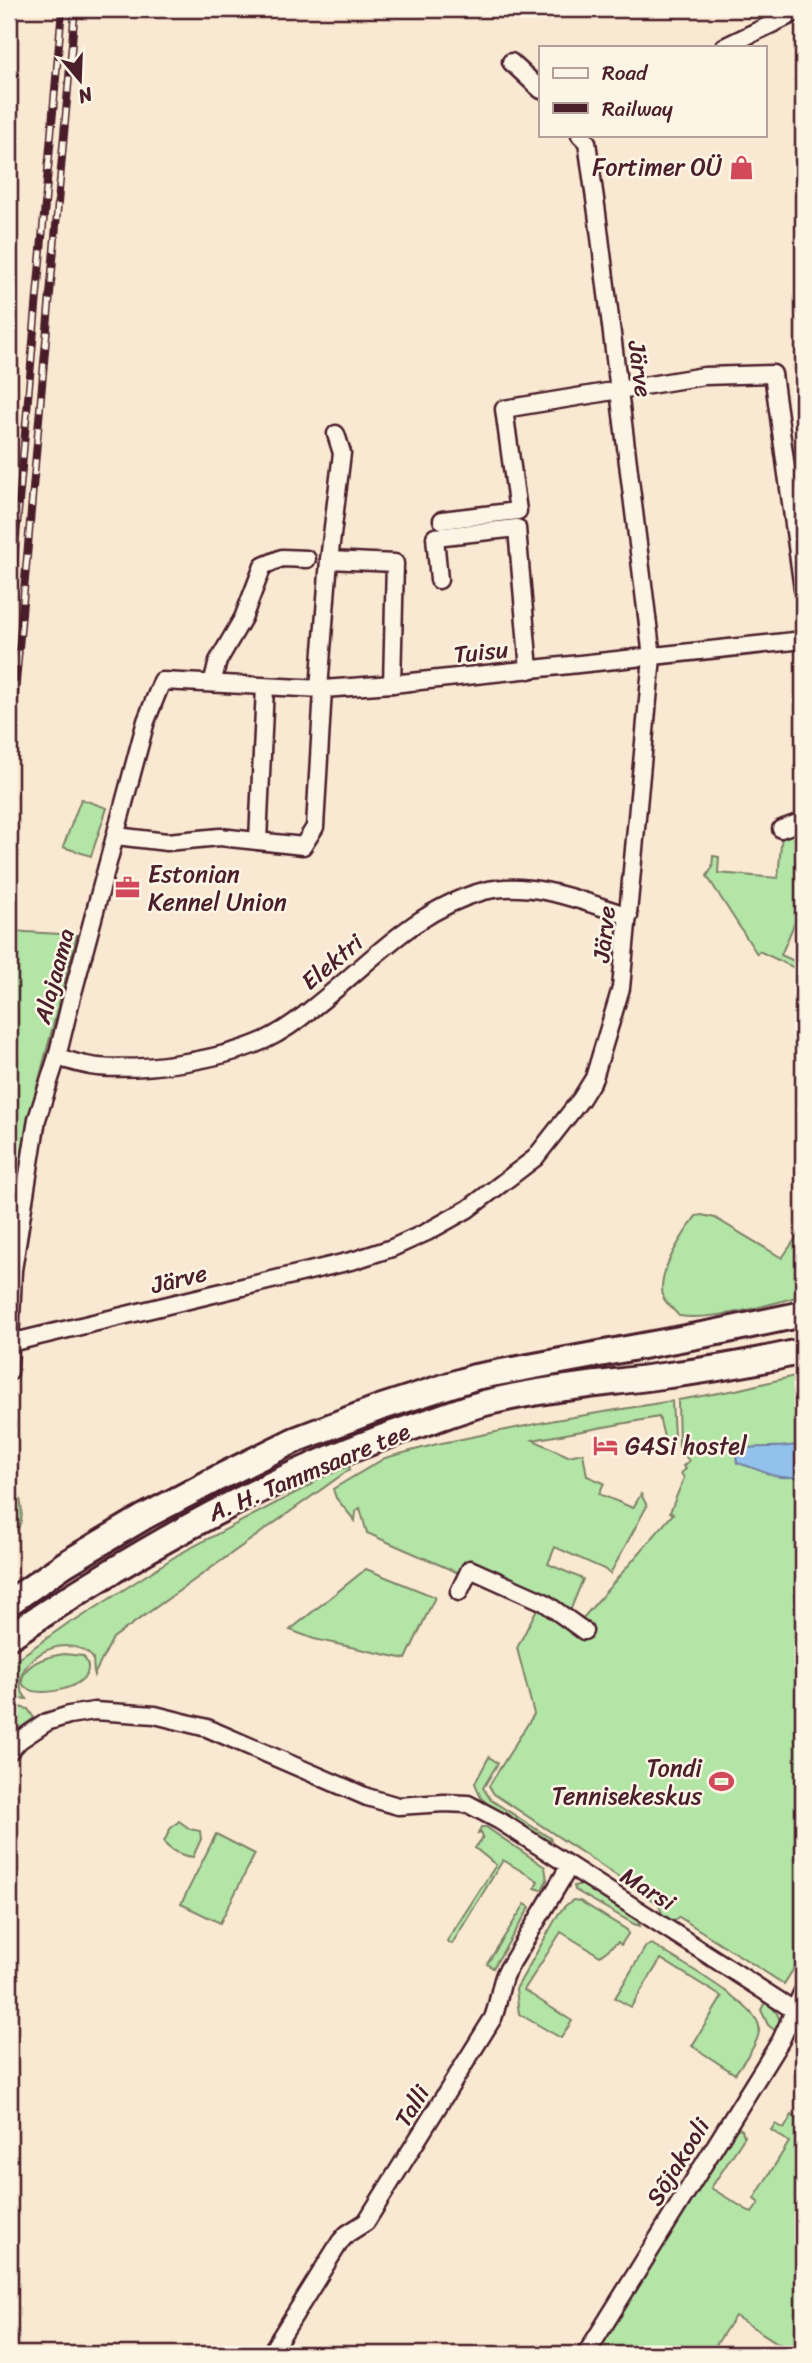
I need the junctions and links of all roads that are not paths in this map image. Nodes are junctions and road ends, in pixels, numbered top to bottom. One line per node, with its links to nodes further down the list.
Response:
1 (803, 9): 2 (street)
2 (726, 46)
3 (511, 62): 4 (street)
4 (539, 88)
5 (589, 137): 6 (street, Järve)
6 (621, 391): 8 (street); 12 (street); 14 (street, Järve)
7 (336, 434): 10 (street)
8 (442, 520)
9 (307, 559): 17 (street)
10 (329, 560): 18 (street); 20 (street)
11 (439, 580): 15 (street)
12 (803, 589)
13 (803, 640): 14 (street, Tuisu)
14 (652, 657): 15 (street, Tuisu); 25 (street, Järve)
15 (529, 670): 18 (street, Tuisu)
16 (162, 681): 17 (street, Tuisu); 23 (street, Alajaama)
17 (212, 683): 19 (street, Tuisu)
18 (392, 684): 20 (street, Tuisu)
19 (265, 687): 20 (street, Tuisu); 24 (street)
20 (321, 689): 24 (street)
21 (803, 821): 22 (street)
22 (781, 829)
23 (116, 836): 24 (street); 26 (street, Alajaama)
24 (258, 841)
25 (628, 916): 26 (street, Elektri); 28 (street, Järve)
26 (57, 1057): 28 (street, Alajaama)
27 (803, 1314): 31 (main road, A. H. Tammsaare tee)
28 (10, 1343): 30 (street, Alajaama)
29 (803, 1351): 32 (main road, A. H. Tammsaare tee)
30 (9, 1372)
31 (65, 1564): 33 (main road); 35 (main road, A. H. Tammsaare tee)
32 (79, 1590): 37 (main road, A. H. Tammsaare tee); 38 (main road)
33 (9, 1592)
34 (459, 1592): 36 (street)
35 (9, 1603)
36 (584, 1631)
37 (9, 1637)
38 (9, 1645)
39 (9, 1752): 40 (street, Marsi)
40 (569, 1867): 42 (street, Marsi); 43 (street, Talli)
41 (803, 1991): 42 (street, Sõjakooli)
42 (799, 2013): 44 (street, Sõjakooli)
43 (270, 2354)
44 (586, 2354)

